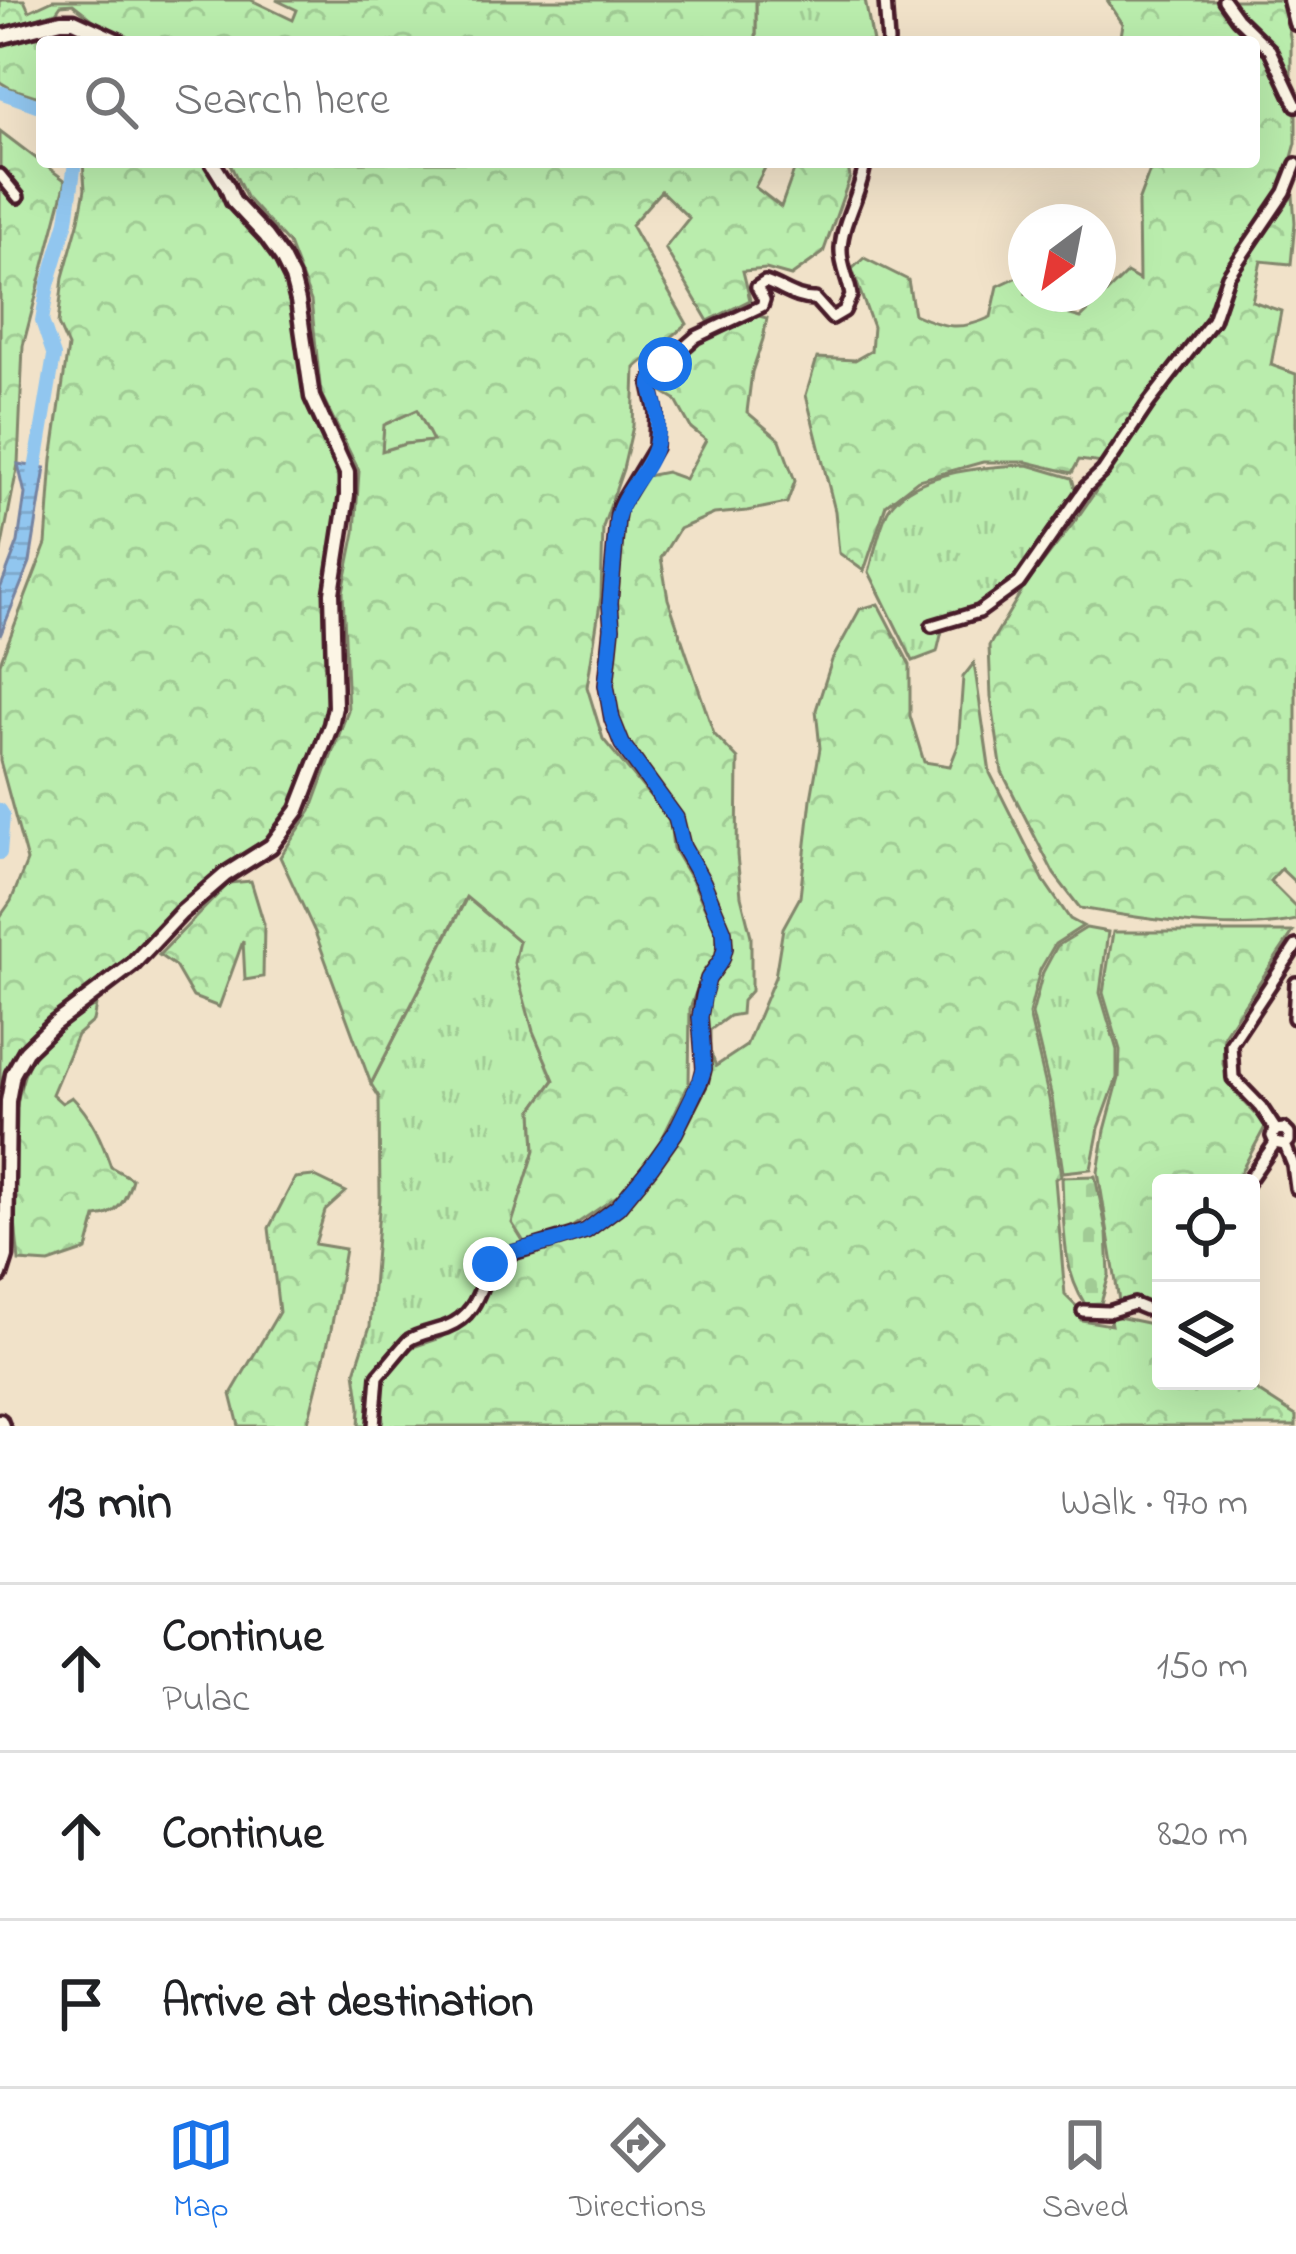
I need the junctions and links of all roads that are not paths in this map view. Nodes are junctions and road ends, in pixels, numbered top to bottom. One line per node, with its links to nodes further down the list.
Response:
1 (885, 0): 7 (street)
2 (1224, 0): 8 (street)
3 (1290, 0): 4 (main road)
4 (1296, 23)
5 (7, 34): 6 (main road)
6 (107, 36)
7 (888, 36)
8 (1256, 36)
9 (1260, 40): 10 (street)
10 (1296, 104)
11 (1296, 164): 16 (street)
12 (216, 168): 25 (main road)
13 (865, 168): 29 (street)
14 (0, 175): 15 (street)
15 (18, 197)
16 (932, 626)
17 (1294, 954): 21 (street)
18 (1296, 983): 19 (street)
19 (1294, 1018)
20 (1296, 1119): 21 (street)
21 (1282, 1131): 22 (street)
22 (1280, 1144): 23 (street); 24 (street)
23 (1255, 1174)
24 (1296, 1188)
25 (3, 1223): 26 (main road)
26 (0, 1276)
27 (1083, 1311): 28 (street)
28 (1152, 1311)
29 (374, 1426)

